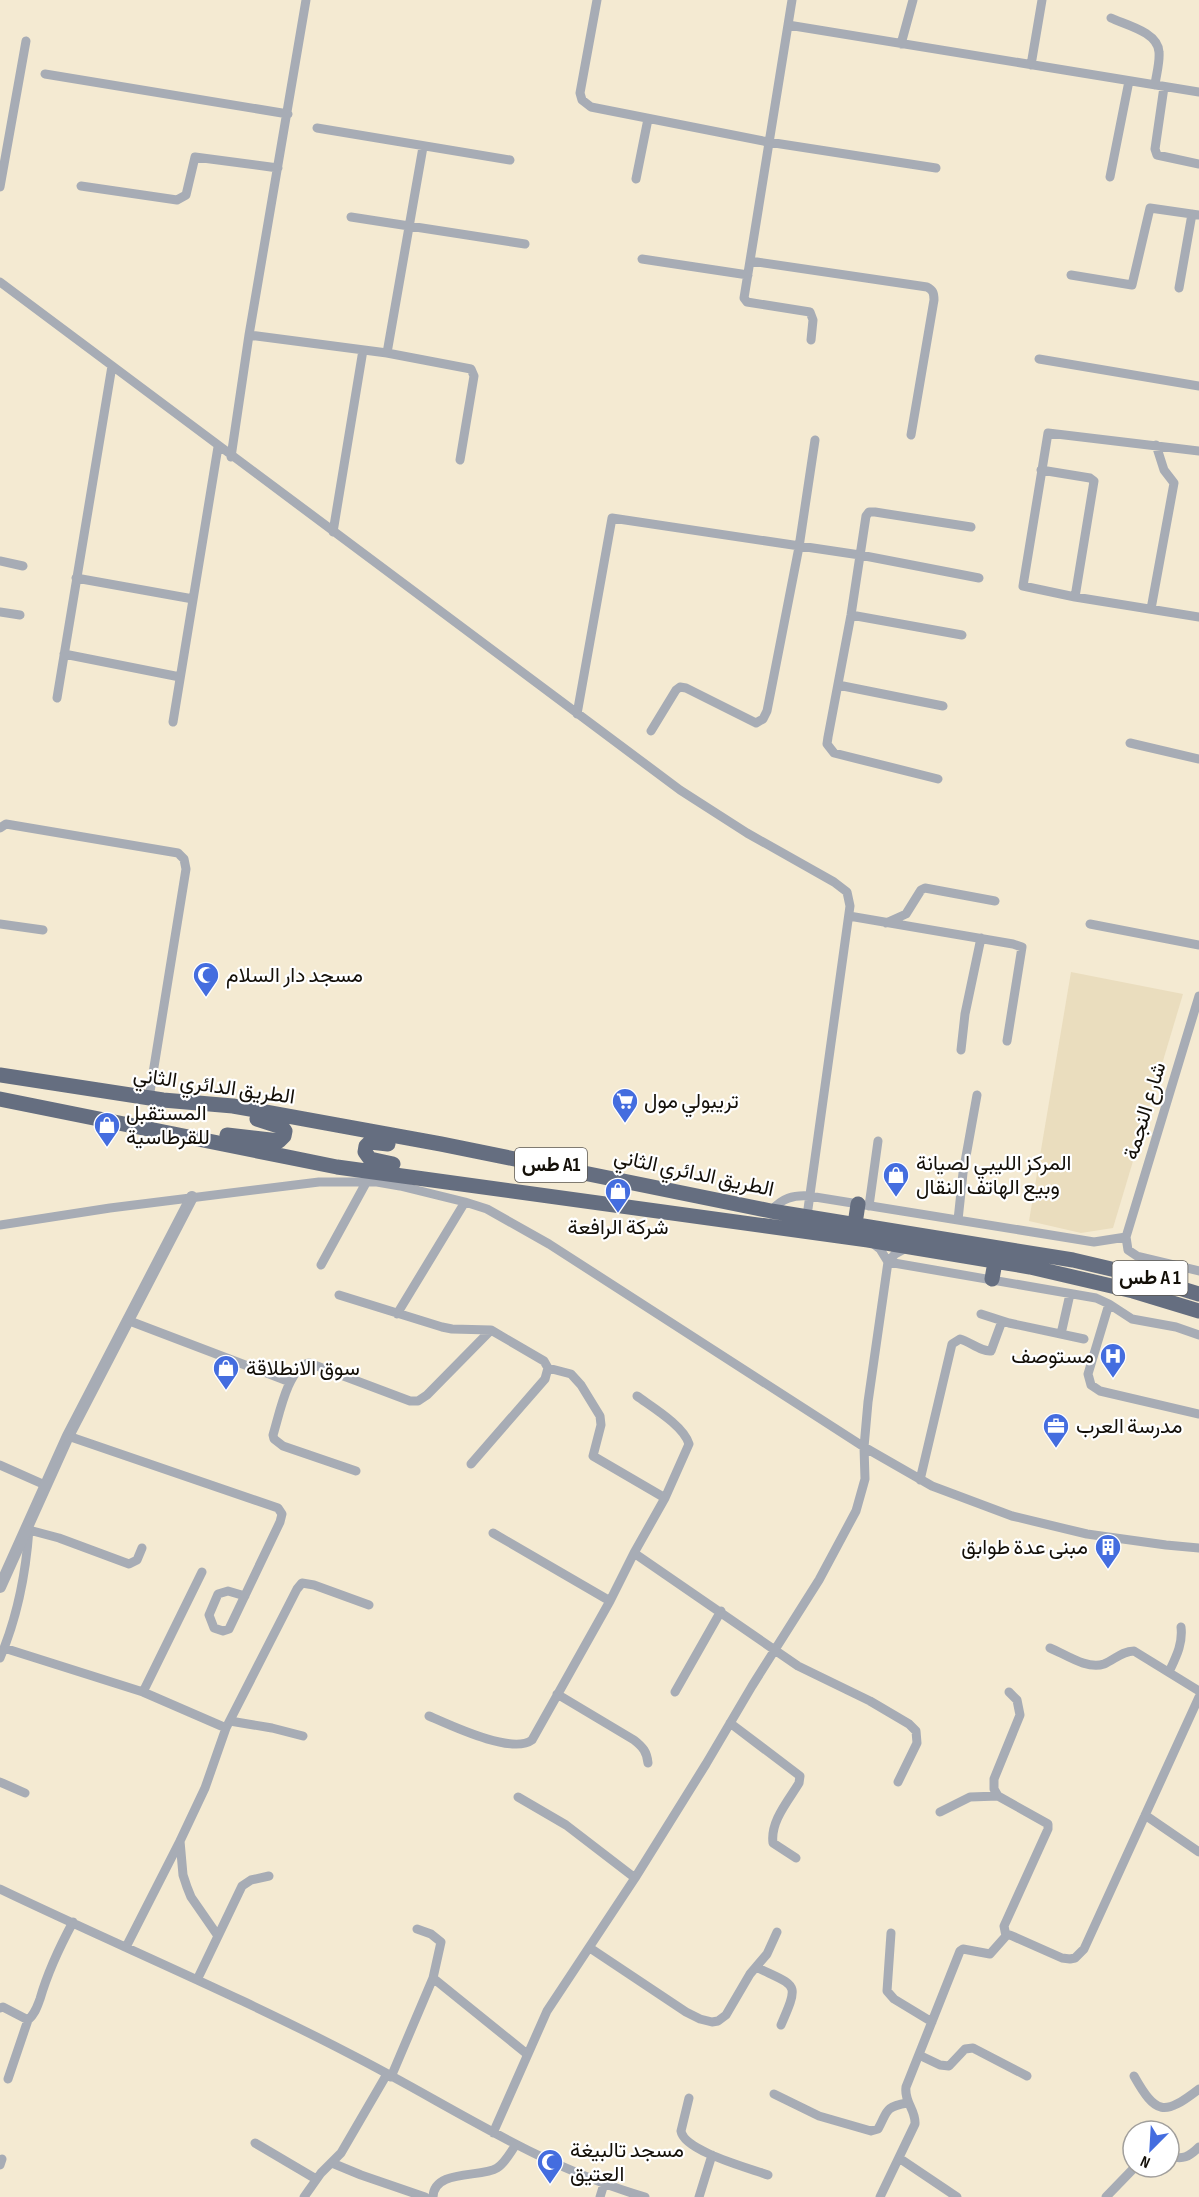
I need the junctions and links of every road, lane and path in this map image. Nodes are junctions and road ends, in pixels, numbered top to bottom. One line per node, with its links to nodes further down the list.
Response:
1 (306, 0): 15 (street)
2 (597, 0): 16 (street)
3 (792, 0): 7 (street)
4 (913, 0): 9 (street)
5 (1042, 0): 10 (street)
6 (1112, 18): 13 (street)
7 (788, 25): 9 (street); 18 (street)
8 (27, 41): 27 (street)
9 (901, 44): 10 (street)
10 (1031, 65): 12 (street)
11 (45, 74): 15 (street)
12 (1129, 81): 13 (street); 24 (street)
13 (1159, 86): 14 (street); 21 (street)
14 (1199, 92)
15 (288, 114): 22 (street)
16 (648, 119): 18 (street); 25 (street)
17 (317, 128): 19 (street)
18 (768, 142): 23 (street); 33 (street)
19 (423, 147): 20 (street); 30 (street)
20 (510, 160)
21 (1199, 164)
22 (278, 168): 26 (street); 38 (street)
23 (936, 168)
24 (1110, 177)
25 (636, 179)
26 (81, 186)
27 (0, 187)
28 (1196, 215): 35 (street); 37 (street)
29 (351, 217): 30 (street)
30 (409, 225): 31 (street); 41 (street)
31 (525, 244)
32 (642, 259): 34 (street)
33 (750, 261): 34 (street); 45 (street)
34 (748, 275): 39 (street)
35 (1071, 275)
36 (0, 282): 43 (street)
37 (1179, 288)
38 (249, 335): 40 (street); 50 (street)
39 (811, 340)
40 (363, 350): 41 (street); 54 (street)
41 (387, 353): 51 (street)
42 (1040, 360): 44 (street)
43 (112, 366): 48 (street); 60 (street)
44 (1199, 386)
45 (911, 435)
46 (815, 440): 55 (street)
47 (1156, 445): 49 (street); 52 (street); 63 (street)
48 (218, 447): 50 (street); 62 (street)
49 (1199, 451)
50 (231, 457): 54 (street)
51 (460, 460)
52 (1041, 470): 61 (street); 61 (street)
53 (971, 527): 56 (street)
54 (333, 532): 74 (street)
55 (800, 547): 56 (street); 74 (street); 76 (street)
56 (860, 555): 59 (street); 66 (street)
57 (0, 561): 58 (street)
58 (23, 566)
59 (979, 578)
60 (76, 579): 62 (street); 69 (street)
61 (1075, 597): 63 (street)
62 (193, 598): 70 (street)
63 (1151, 609): 67 (street)
64 (0, 612): 65 (street)
65 (20, 615)
66 (851, 615): 68 (street); 71 (street)
67 (1199, 617)
68 (962, 635)
69 (64, 654): 70 (street); 72 (street)
70 (180, 677): 75 (street)
71 (838, 685): 73 (street); 79 (street)
72 (57, 698)
73 (943, 706)
74 (576, 714): 82 (street)
75 (173, 722)
76 (651, 731)
77 (1130, 743): 78 (street)
78 (1199, 759)
79 (938, 779)
80 (0, 828): 96 (street)
81 (995, 901): 83 (street)
82 (849, 916): 83 (street); 101 (street)
83 (886, 922): 87 (street)
84 (0, 924): 86 (street)
85 (1090, 924): 88 (street)
86 (43, 930)
87 (981, 938): 90 (street); 91 (street)
88 (1199, 945)
89 (1199, 996): 110 (street, شارع النجمة)
90 (1007, 1041)
91 (961, 1050)
92 (0, 1075): 96 (highway, الطريق الدائري الثاني / طس A1)
93 (0, 1093): 96 (highway)
94 (976, 1095): 107 (street)
95 (0, 1099): 100 (highway, الطريق الدائري الثاني / طس A1)
96 (156, 1099): 98 (highway, الطريق الدائري الثاني / طس A1)
97 (878, 1141): 104 (street)
98 (537, 1162): 100 (highway); 105 (highway, الطريق الدائري الثاني / طس A1)
99 (367, 1181): 102 (street); 103 (street); 115 (street)
100 (526, 1192): 111 (highway, الطريق الدائري الثاني / طس A1)
101 (809, 1196): 104 (street); 105 (street); 106 (street)
102 (192, 1197): 109 (street); 127 (street)
103 (465, 1202): 125 (street); 138 (street)
104 (863, 1205): 107 (street); 108 (highway)
105 (771, 1211): 106 (highway, الطريق الدائري الثاني / طس A1)
106 (807, 1216): 108 (highway, الطريق الدائري الثاني / طس A1)
107 (958, 1220): 110 (street)
108 (855, 1224): 116 (highway, الطريق الدائري الثاني / طس A1)
109 (0, 1225)
110 (1126, 1237): 117 (street)
111 (868, 1240): 112 (highway, الطريق الدائري الثاني / طس A1); 113 (street)
112 (909, 1247): 113 (street); 114 (highway, الطريق الدائري الثاني / طس A1)
113 (888, 1262): 118 (street); 138 (street)
114 (995, 1262): 118 (highway); 124 (highway, الطريق الدائري الثاني / طس A1)
115 (321, 1265)
116 (1101, 1266): 119 (highway); 121 (highway, الطريق الدائري الثاني / طس A 1)
117 (1199, 1271)
118 (992, 1279): 120 (street)
119 (1199, 1284)
120 (1070, 1294): 123 (street); 130 (street)
121 (1199, 1294)
122 (339, 1295): 125 (street)
123 (1109, 1304): 131 (street); 136 (street)
124 (1199, 1311)
125 (396, 1314): 129 (street)
126 (981, 1314): 128 (street)
127 (127, 1320): 134 (street); 137 (street)
128 (1002, 1321): 130 (street); 142 (street)
129 (491, 1330): 133 (street); 134 (street)
130 (1061, 1334): 132 (street)
131 (1199, 1335)
132 (1084, 1339)
133 (548, 1368): 139 (street); 144 (street)
134 (290, 1382): 141 (street)
135 (637, 1396): 144 (street)
136 (1199, 1414)
137 (68, 1436): 143 (street); 152 (street)
138 (864, 1447): 142 (street); 159 (street)
139 (471, 1464)
140 (0, 1465): 143 (street)
141 (356, 1472)
142 (920, 1480): 148 (street)
143 (45, 1485): 145 (street)
144 (665, 1498): 149 (street)
145 (30, 1524): 147 (street); 151 (street); 157 (street)
146 (493, 1533): 153 (street)
147 (142, 1548)
148 (1199, 1548)
149 (634, 1553): 153 (street); 155 (street)
150 (202, 1572): 163 (street)
151 (0, 1587)
152 (245, 1596): 152 (street)
153 (610, 1601): 166 (street)
154 (369, 1605): 170 (street)
155 (722, 1611): 159 (street); 164 (street)
156 (1181, 1627): 161 (street)
157 (4, 1648): 160 (street); 163 (street)
158 (1050, 1648): 161 (street)
159 (775, 1649): 169 (street); 174 (street)
160 (0, 1658)
161 (1169, 1672): 162 (street)
162 (1199, 1691)
163 (143, 1692): 170 (street)
164 (675, 1692)
165 (1010, 1692): 176 (street)
166 (558, 1694): 168 (street); 172 (street)
167 (1199, 1697): 179 (street)
168 (429, 1716)
169 (730, 1723): 182 (street); 184 (street)
170 (228, 1724): 171 (street); 180 (street)
171 (303, 1736)
172 (648, 1763)
173 (0, 1782): 175 (street)
174 (898, 1782)
175 (25, 1793)
176 (998, 1796): 178 (street); 191 (street)
177 (518, 1797): 184 (street)
178 (940, 1812)
179 (1145, 1815): 181 (street); 191 (street)
180 (180, 1841): 190 (street); 192 (street)
181 (1199, 1852)
182 (796, 1858)
183 (269, 1876): 190 (street)
184 (635, 1878): 193 (street)
185 (0, 1889): 186 (street)
186 (73, 1922): 192 (street); 198 (street)
187 (417, 1929): 195 (street)
188 (777, 1932): 194 (street)
189 (891, 1933): 199 (street)
190 (218, 1936): 196 (street)
191 (1006, 1936): 199 (street)
192 (126, 1947): 196 (street)
193 (590, 1948): 194 (street); 201 (street)
194 (756, 1967): 200 (street)
195 (433, 1978): 201 (street); 203 (street)
196 (197, 1980): 203 (street)
197 (0, 2008): 198 (street)
198 (28, 2019): 206 (street)
199 (932, 2022): 202 (street)
200 (781, 2025)
201 (527, 2054): 211 (street)
202 (919, 2055): 204 (street); 210 (street)
203 (389, 2076): 211 (street); 218 (street)
204 (1027, 2076)
205 (1134, 2076): 207 (street)
206 (8, 2079)
207 (1199, 2089)
208 (774, 2094): 210 (street)
209 (689, 2098): 215 (street)
210 (907, 2103): 216 (street)
211 (493, 2133): 213 (street)
212 (255, 2143): 221 (street)
213 (515, 2146): 222 (street); 225 (street)
214 (1199, 2147): 217 (street)
215 (712, 2155): 219 (street); 228 (street)
216 (899, 2158): 229 (street); 230 (street)
217 (1181, 2159)
218 (332, 2163): 221 (street); 224 (street)
219 (768, 2175)
220 (1123, 2179): 231 (street)
221 (316, 2180): 223 (street)
222 (604, 2184): 226 (street); 227 (street)
223 (304, 2197)
224 (425, 2197)
225 (434, 2197)
226 (600, 2197)
227 (645, 2197)
228 (699, 2197)
229 (880, 2197)
230 (957, 2197)
231 (1106, 2197)

